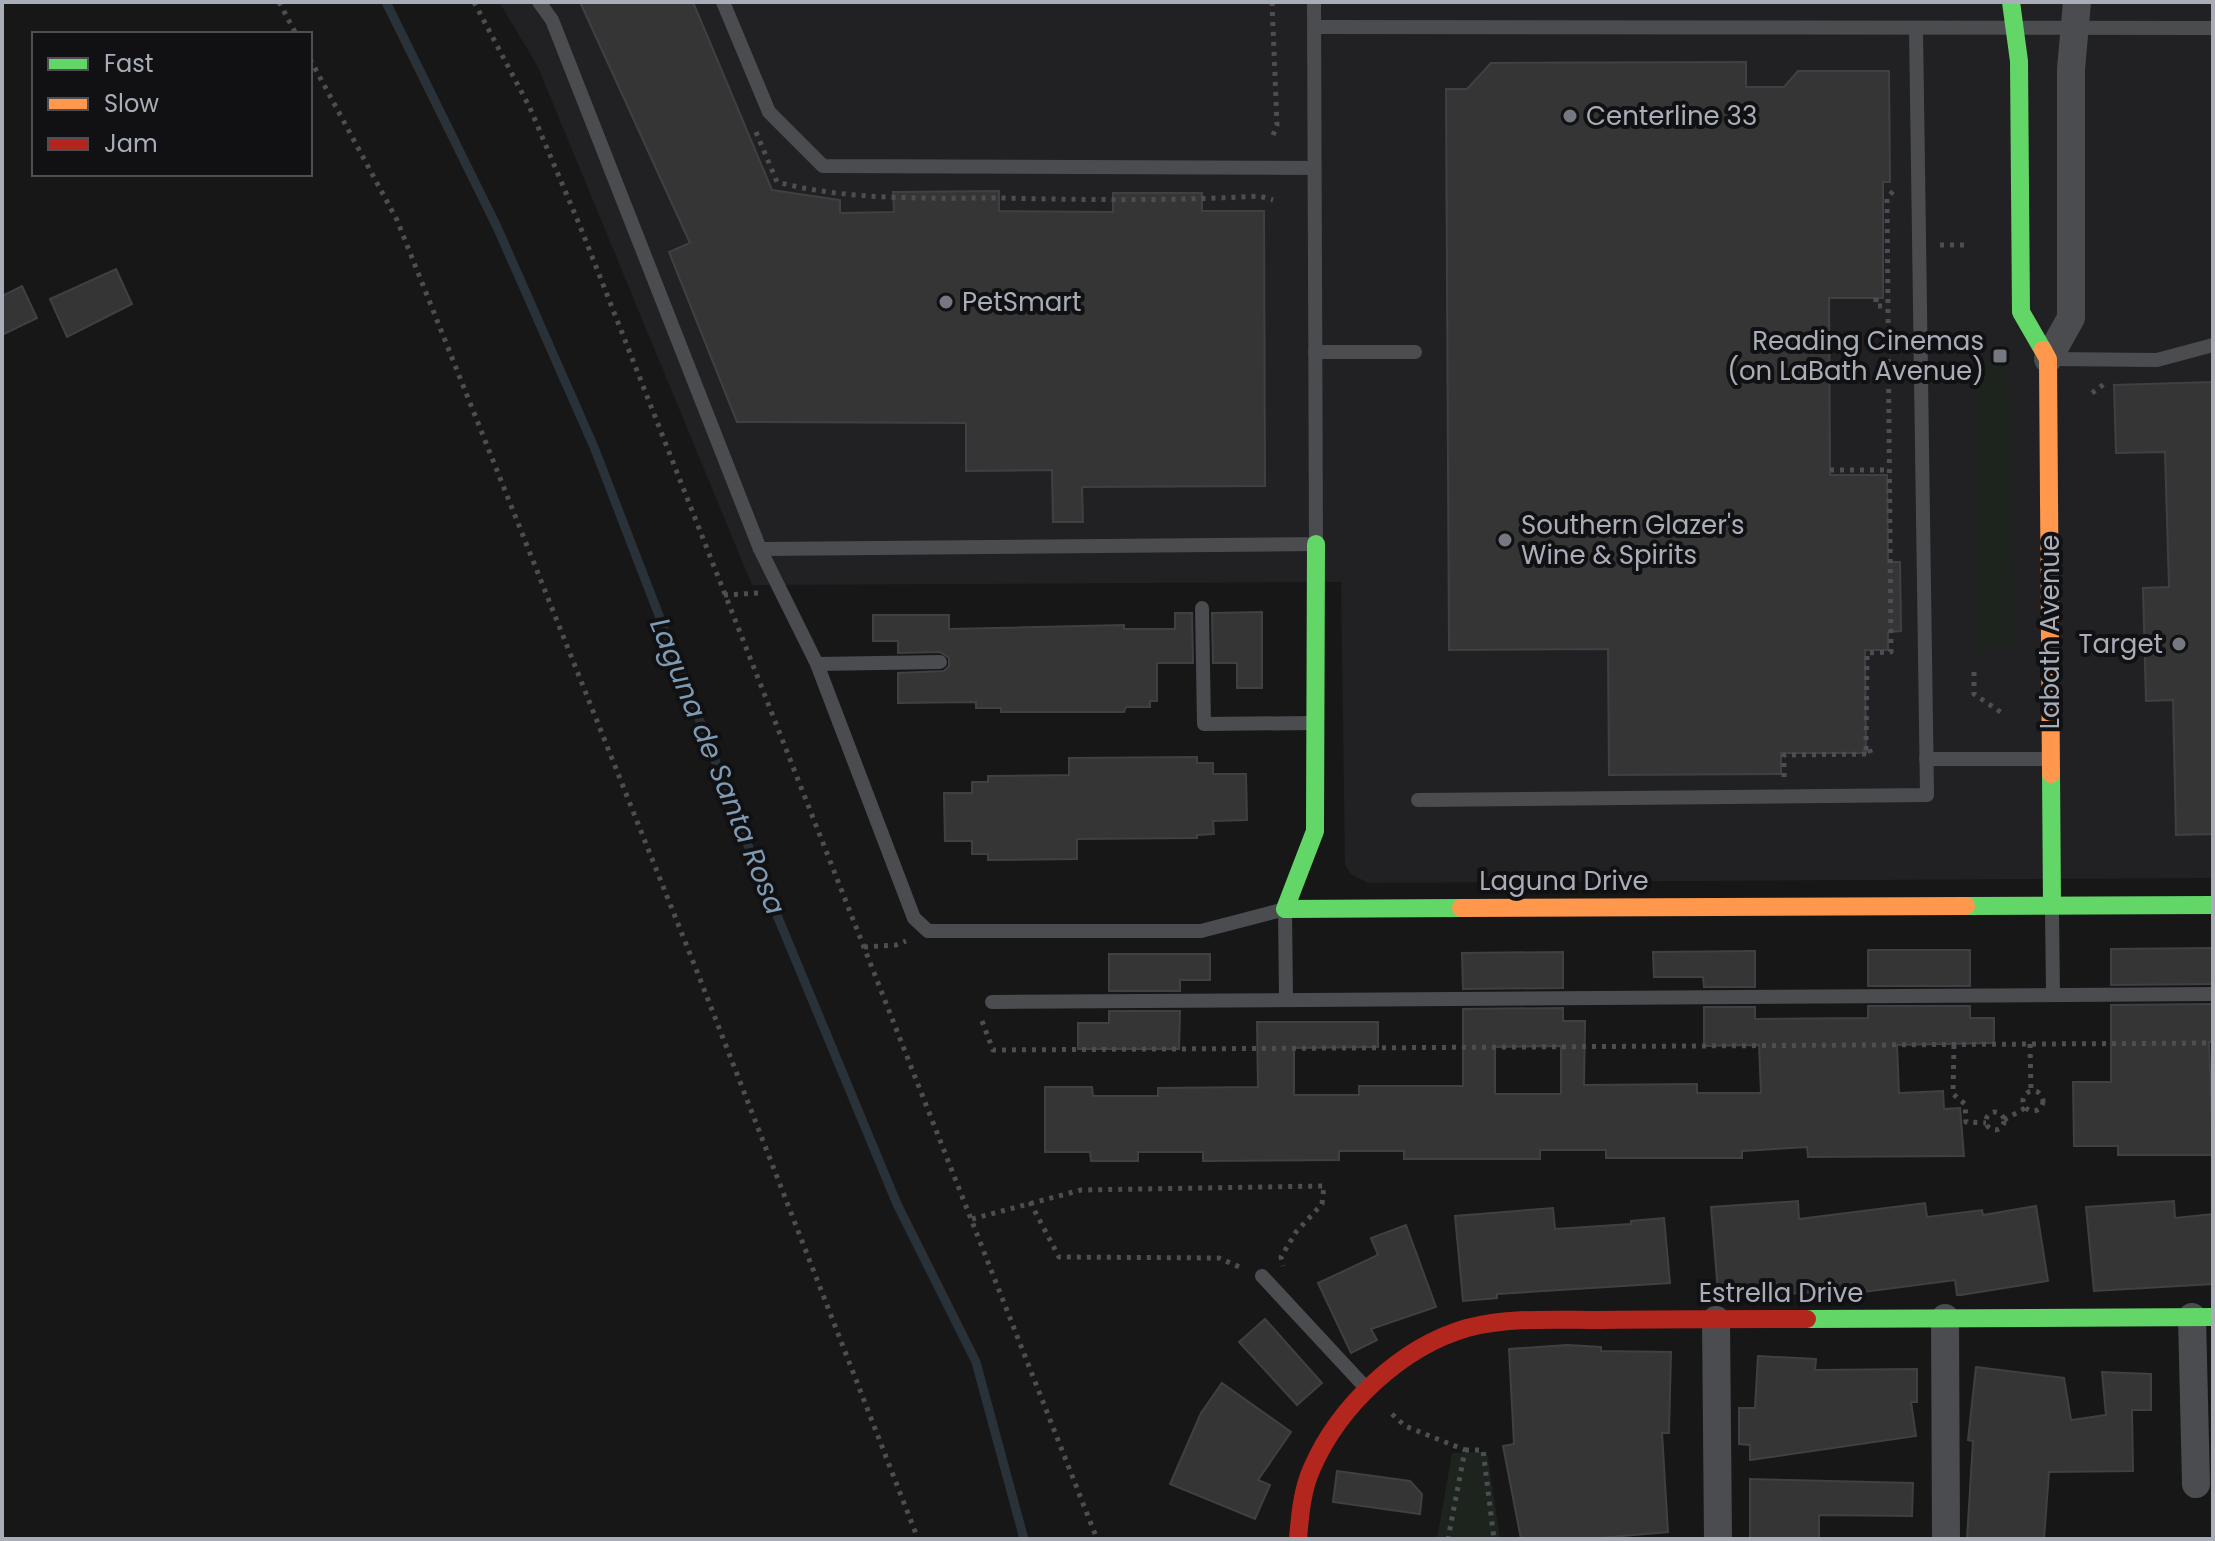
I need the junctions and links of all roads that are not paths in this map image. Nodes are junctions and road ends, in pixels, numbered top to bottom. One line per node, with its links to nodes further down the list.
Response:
1 (539, 2): 16 (lane)
2 (723, 2): 10 (lane)
3 (1314, 2): 6 (lane)
4 (2011, 2): 8 (street, Labath Avenue)
5 (2076, 15): 8 (lane); 9 (lane); 14 (street, Labath Avenue)
6 (1314, 27): 7 (lane); 10 (lane)
7 (1916, 28): 8 (lane); 21 (lane)
8 (2014, 28): 14 (street, Labath Avenue)
9 (2213, 28)
10 (1314, 168): 12 (lane)
11 (2213, 345): 14 (lane)
12 (1315, 352): 13 (lane); 15 (lane)
13 (1415, 352)
14 (2048, 359): 22 (street, Labath Avenue)
15 (1316, 544): 16 (lane); 20 (street)
16 (760, 549): 19 (lane)
17 (1202, 608): 20 (lane)
18 (940, 662): 19 (lane)
19 (817, 664): 26 (lane)
20 (1313, 723): 26 (street)
21 (1926, 759): 22 (lane); 23 (lane)
22 (2051, 759): 24 (street, Labath Avenue)
23 (1418, 800)
24 (2052, 905): 25 (street, Laguna Drive); 26 (street, Laguna Drive); 27 (lane)
25 (2213, 905)
26 (1285, 909): 29 (lane)
27 (2053, 994): 28 (lane); 29 (lane)
28 (2213, 994)
29 (1286, 1000): 30 (lane)
30 (992, 1002)
31 (1262, 1276): 35 (lane)
32 (2202, 1317): 33 (street, Estrella Drive); 36 (street)
33 (1945, 1318): 34 (street, Estrella Drive); 39 (street)
34 (1716, 1320): 35 (street, Estrella Drive); 38 (street)
35 (1367, 1388): 37 (street, Estrella Drive)
36 (2196, 1484)
37 (1298, 1539)
38 (1718, 1539)
39 (1946, 1539)

